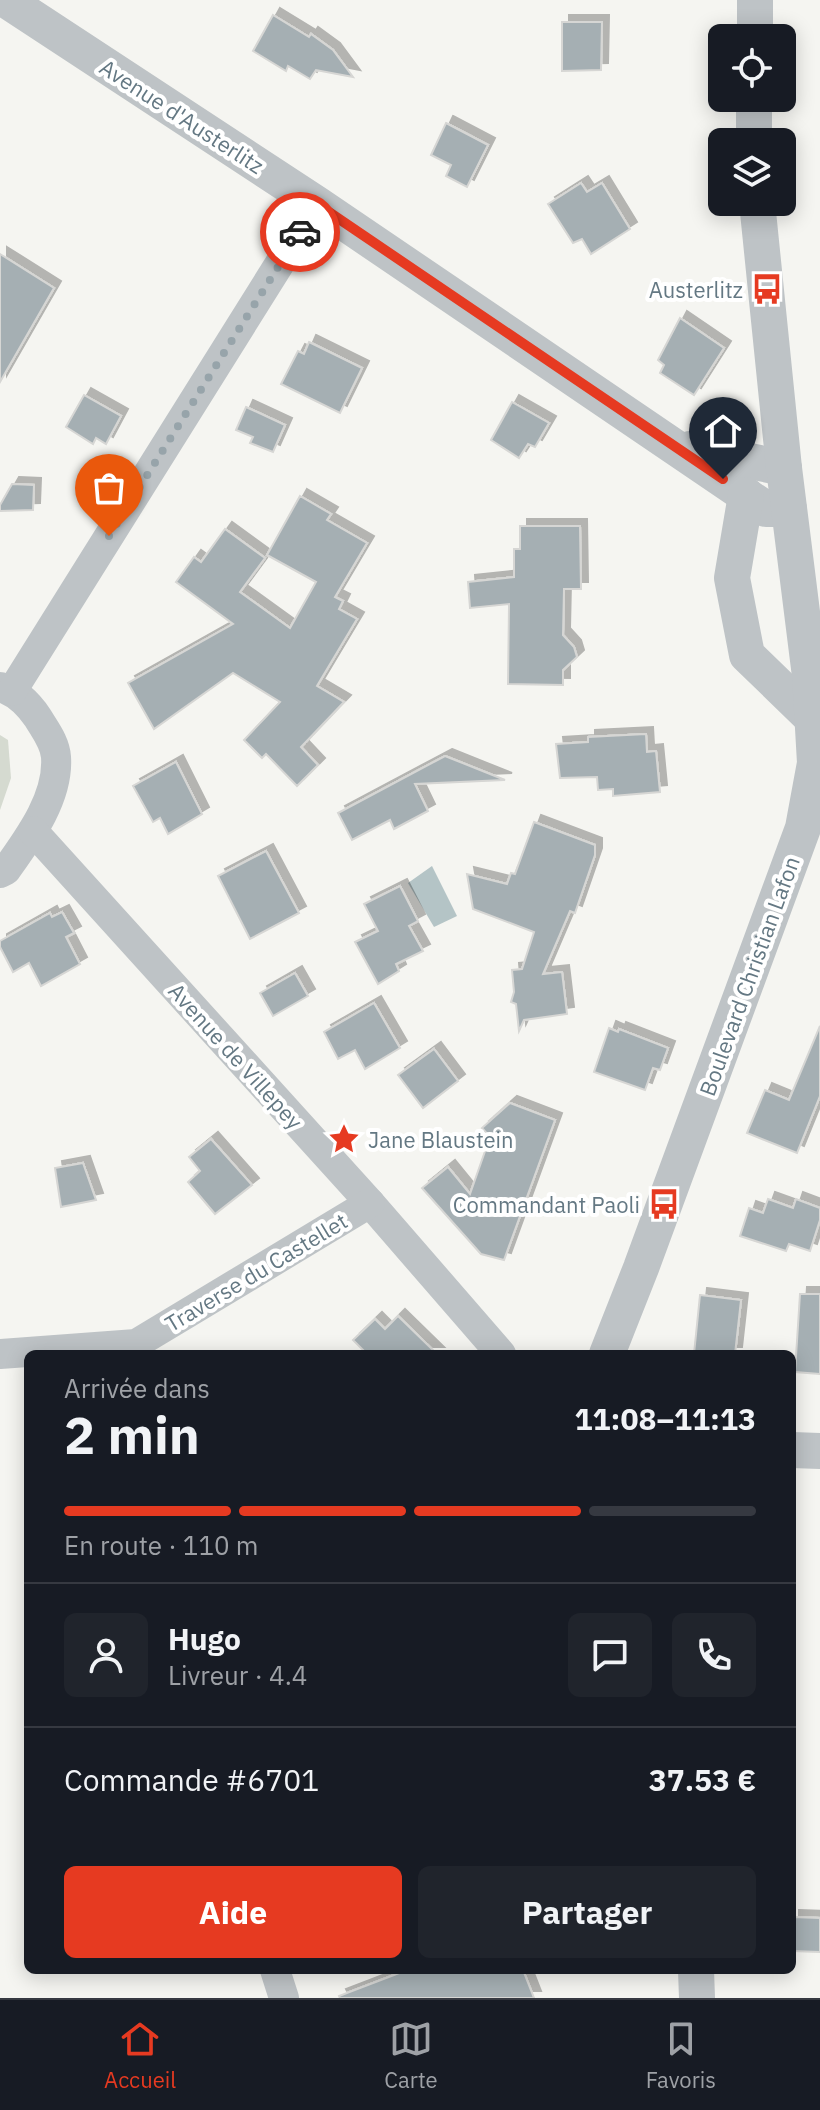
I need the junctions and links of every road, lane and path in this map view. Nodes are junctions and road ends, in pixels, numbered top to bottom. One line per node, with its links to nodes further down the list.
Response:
1 (6, 0): 4 (street, Avenue d'Austerlitz)
2 (755, 0): 3 (street)
3 (755, 24)
4 (317, 204): 6 (street, Avenue d'Austerlitz); 11 (street)
5 (758, 216): 7 (street, Boulevard Christian Lafon)
6 (677, 446): 7 (street, Avenue d'Austerlitz); 8 (street, Avenue d'Austerlitz)
7 (784, 468): 9 (street, Boulevard Christian Lafon)
8 (746, 495): 9 (street, Avenue d'Austerlitz); 12 (street)
9 (789, 509): 10 (street, Boulevard Christian Lafon)
10 (815, 676): 12 (street, Boulevard Christian Lafon)
11 (6, 689): 14 (street)
12 (814, 720): 13 (street, Boulevard Christian Lafon)
13 (818, 764): 20 (street, Boulevard Christian Lafon)
14 (33, 831): 15 (street); 16 (street, Avenue de Villepey)
15 (0, 873)
16 (370, 1203): 17 (street, Traverse du Castellet); 19 (street, Avenue de Villepey)
17 (137, 1349): 18 (street, Traverse du Castellet)
18 (110, 1350)
19 (498, 1350)
20 (609, 1350)
21 (24, 1353): 22 (street, Traverse du Castellet)
22 (0, 1354)
23 (796, 1450): 24 (street)
24 (820, 1451)
25 (276, 1974): 27 (street)
26 (696, 1974): 28 (street)
27 (284, 1998)
28 (697, 1998)

